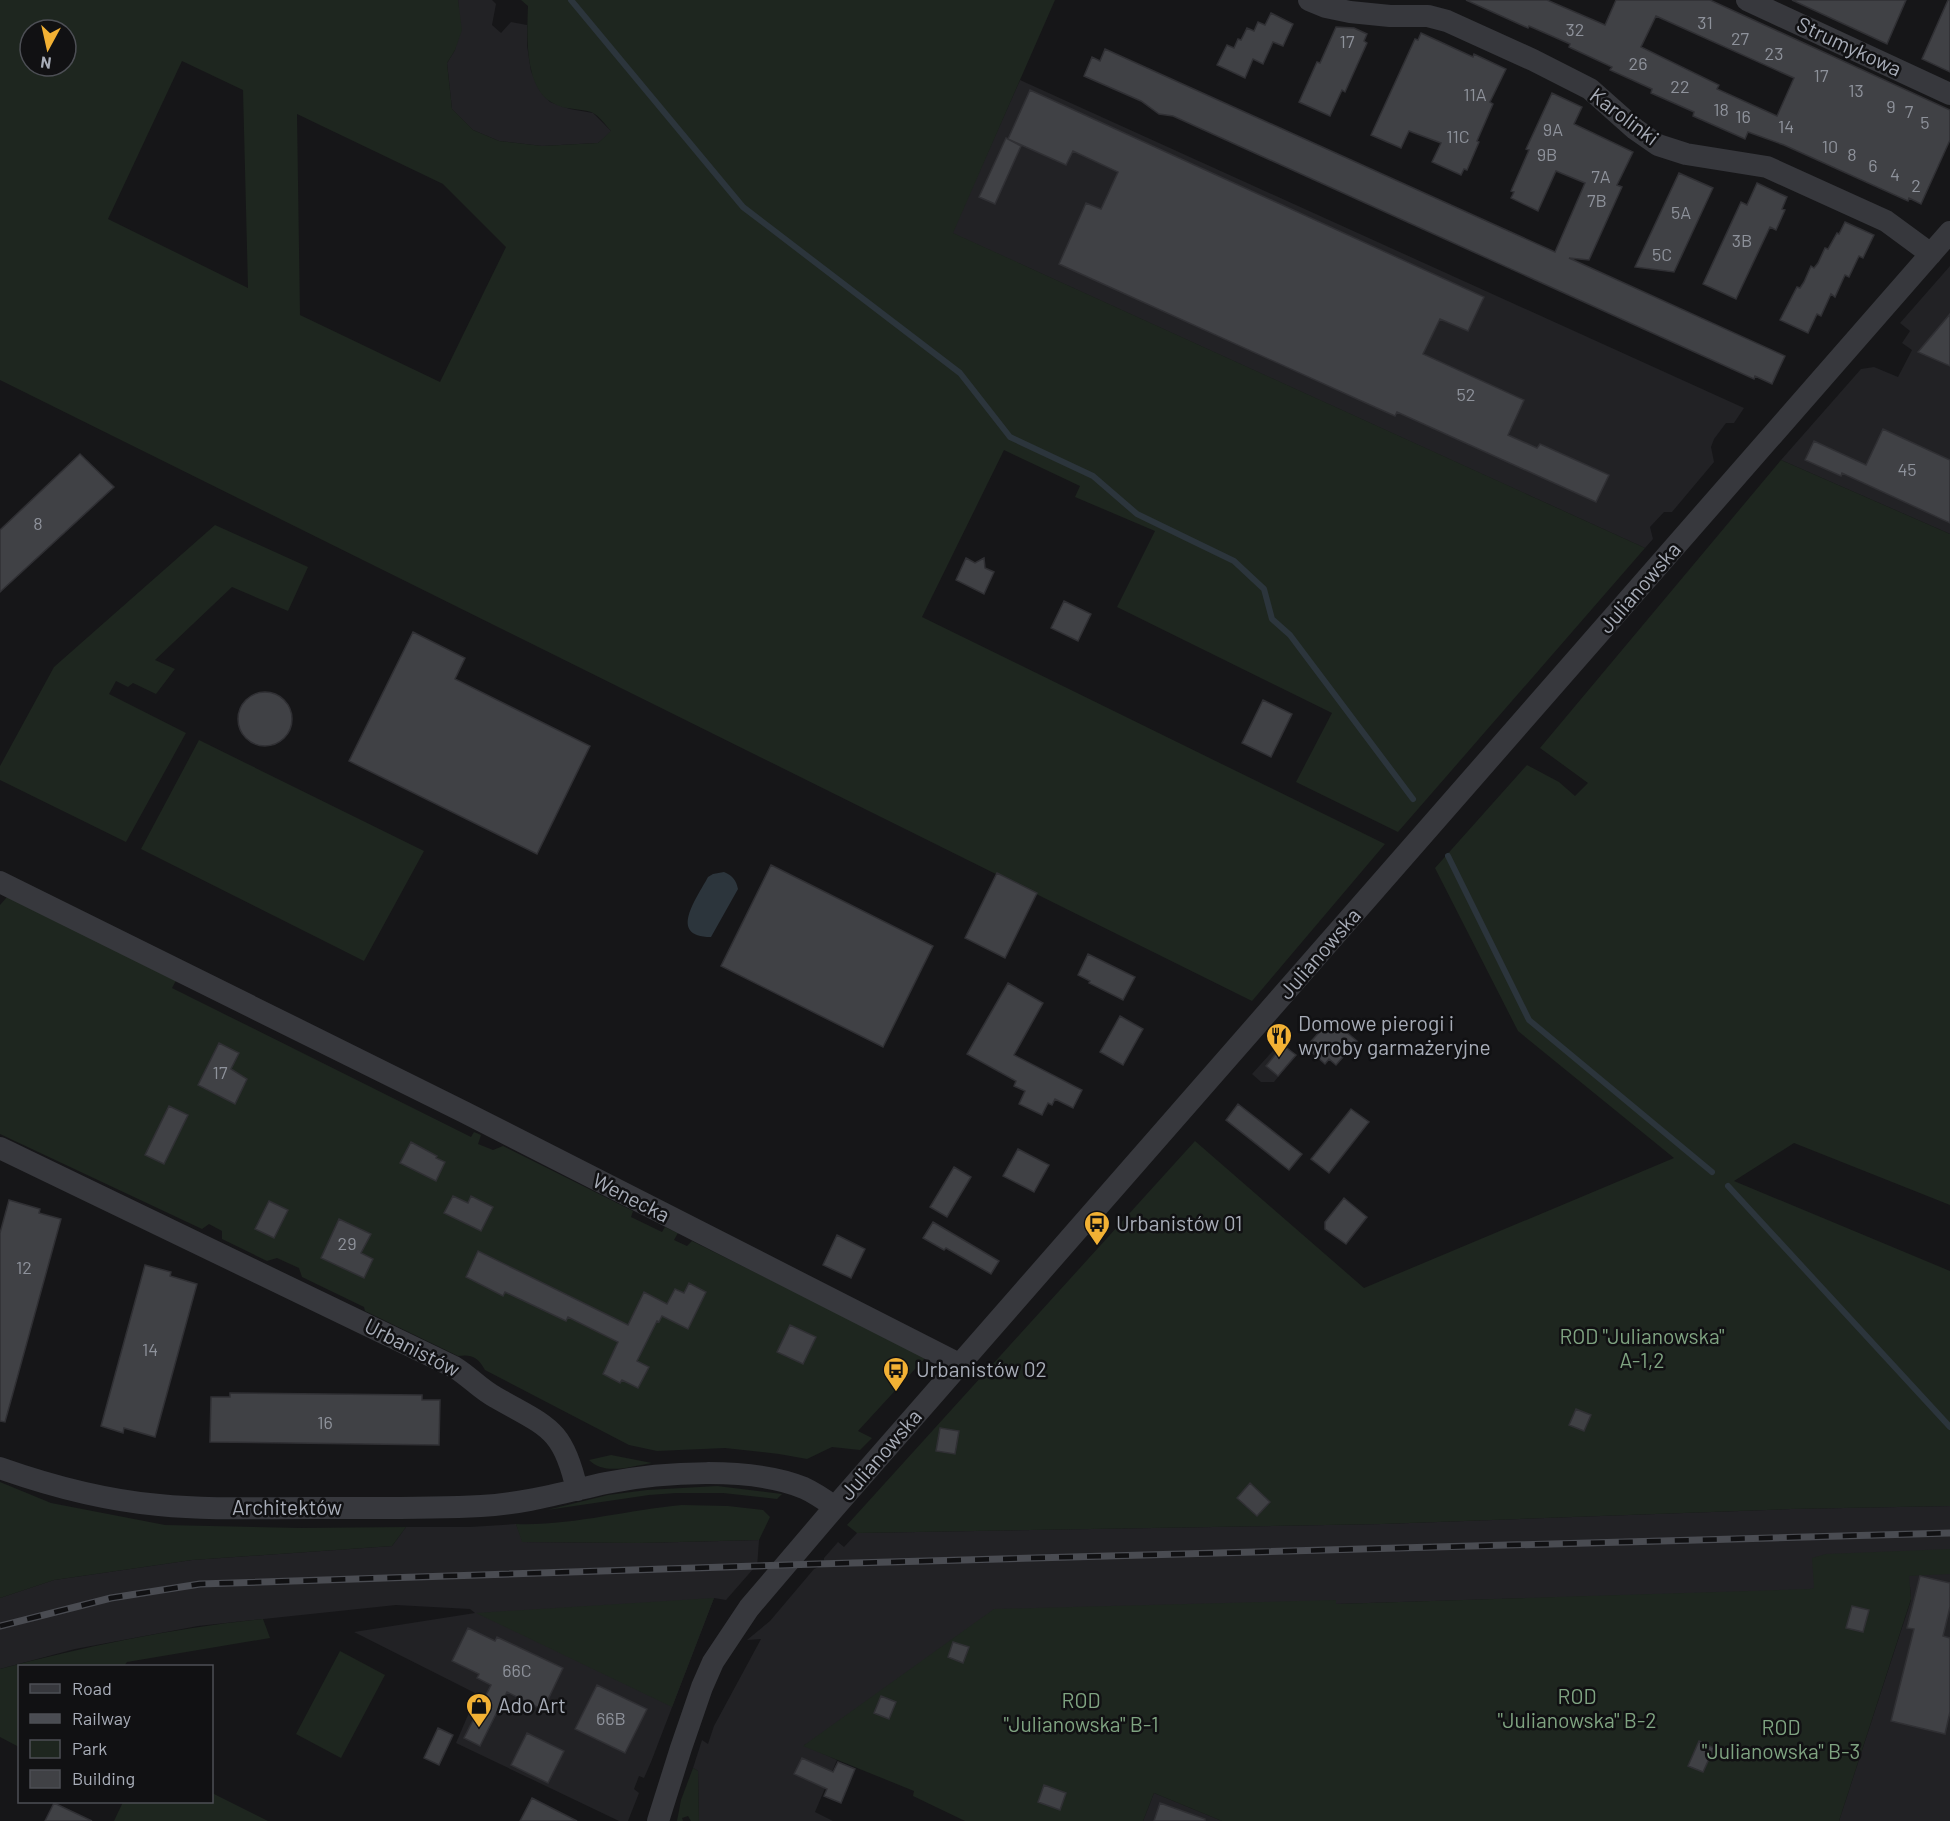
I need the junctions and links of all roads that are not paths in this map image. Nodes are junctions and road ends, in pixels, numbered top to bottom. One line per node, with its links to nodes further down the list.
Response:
1 (1309, 0): 5 (street, Karolinki)
2 (1747, 0): 3 (street, Strumykowa)
3 (1950, 94)
4 (1950, 232): 5 (street, Julianowska)
5 (1931, 254): 8 (street, Julianowska)
6 (0, 882): 8 (street, Wenecka)
7 (0, 1148): 10 (street, Urbanistów)
8 (961, 1365): 11 (street, Julianowska)
9 (0, 1468): 10 (street, Architektów)
10 (577, 1490): 11 (street)
11 (835, 1507): 12 (street, Julianowska)
12 (658, 1821)

